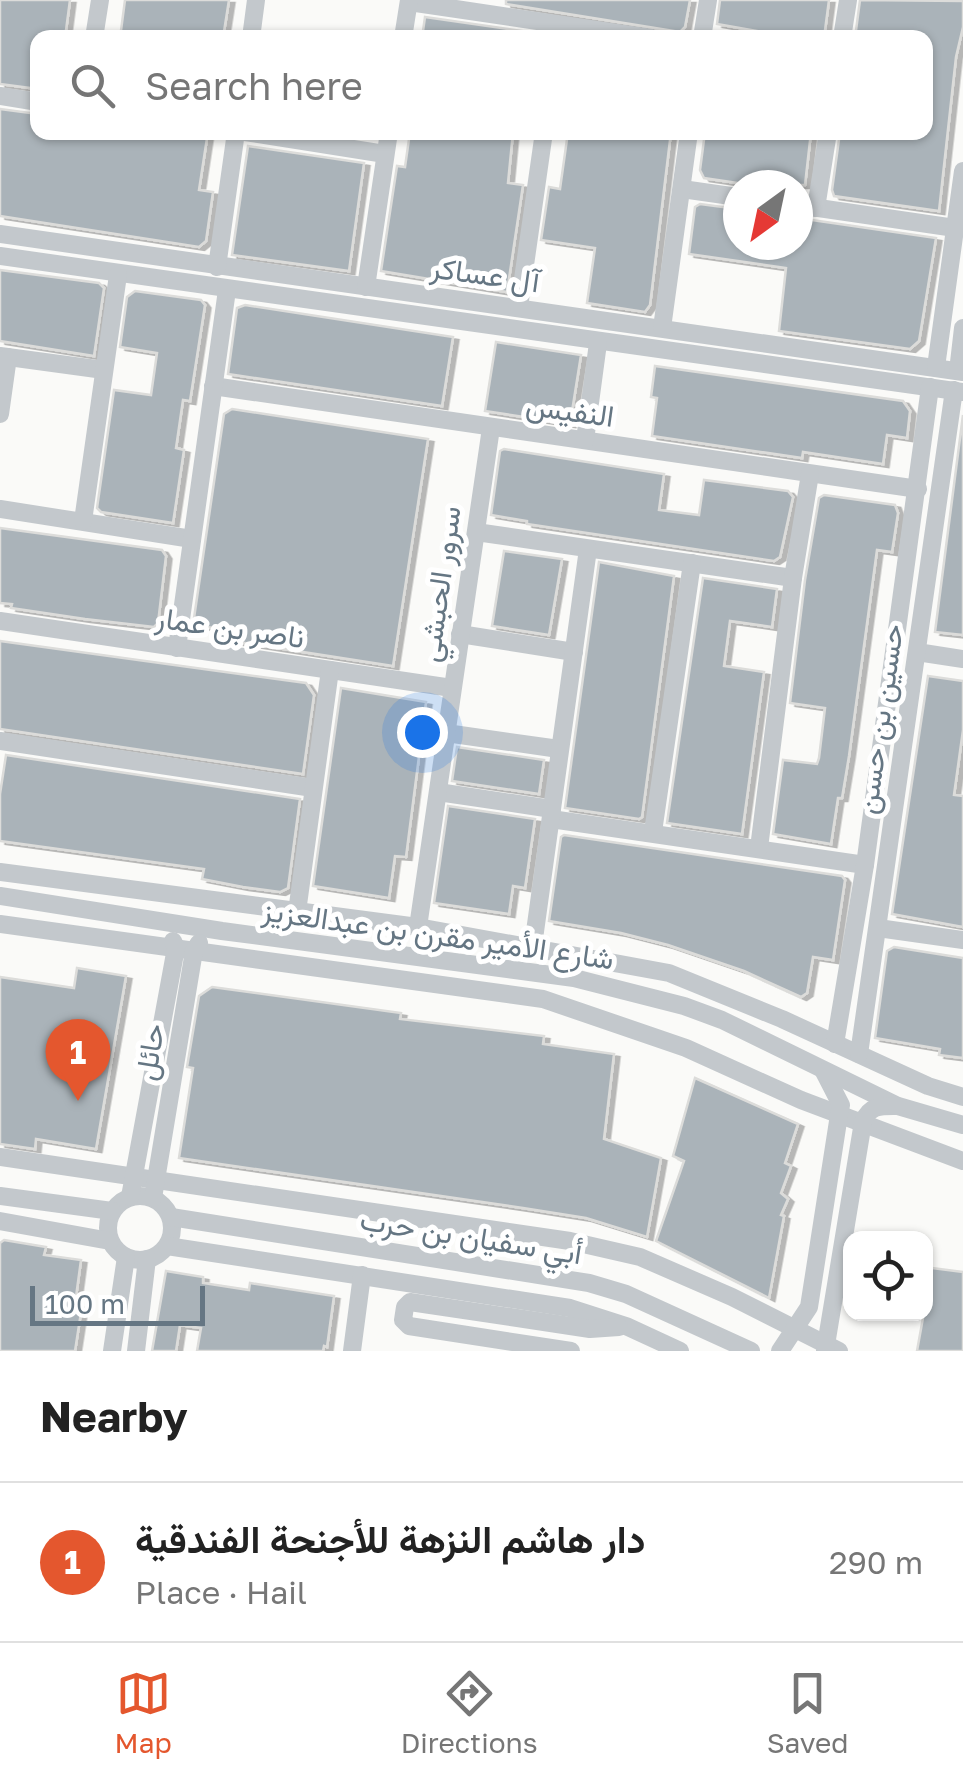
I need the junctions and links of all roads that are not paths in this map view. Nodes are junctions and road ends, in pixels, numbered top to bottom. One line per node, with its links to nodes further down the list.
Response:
1 (100, 0): 6 (street)
2 (256, 0): 7 (street)
3 (708, 0): 10 (street)
4 (848, 0): 11 (street)
5 (409, 1): 8 (street); 9 (street)
6 (95, 30)
7 (251, 30)
8 (404, 30)
9 (553, 30)
10 (703, 30)
11 (843, 30)
12 (0, 96): 13 (street)
13 (30, 101)
14 (235, 140): 29 (street)
15 (296, 140): 20 (street)
16 (387, 140): 20 (street)
17 (543, 140): 35 (street)
18 (689, 140): 23 (street)
19 (826, 140): 22 (street)
20 (385, 154): 32 (street)
21 (963, 171): 26 (street)
22 (813, 185)
23 (682, 189): 24 (street); 37 (street)
24 (723, 195)
25 (813, 207): 26 (street)
26 (955, 228): 31 (street)
27 (0, 234): 29 (street, آل عساكر)
28 (0, 256): 30 (street, آل عساكر)
29 (217, 266): 32 (street, آل عساكر)
30 (118, 275): 33 (street, آل عساكر); 43 (street)
31 (956, 276): 38 (street)
32 (366, 286): 34 (street, آل عساكر)
33 (227, 290): 36 (street, آل عساكر); 45 (street)
34 (480, 303): 35 (street, آل عساكر); 36 (street)
35 (518, 307): 37 (street, آل عساكر)
36 (476, 324): 40 (street, آل عساكر)
37 (662, 328): 42 (street, آل عساكر)
38 (942, 329): 39 (street); 42 (street)
39 (963, 330): 44 (street)
40 (598, 342): 46 (street, آل عساكر); 50 (street)
41 (4, 357): 43 (street); 48 (street)
42 (936, 368): 44 (street, آل عساكر)
43 (104, 370): 54 (street)
44 (961, 371)
45 (214, 386): 49 (street, النفيس); 56 (street)
46 (930, 386): 47 (street, آل عساكر); 52 (street, حسين بن حسن)
47 (958, 391): 64 (street, حسين بن حسن)
48 (0, 414)
49 (491, 428): 50 (street, النفيس); 55 (street, سرور الحبشي)
50 (585, 440): 51 (street, النفيس)
51 (810, 474): 52 (street, النفيس); 59 (street)
52 (918, 489): 76 (street, حسين بن حسن)
53 (0, 509): 54 (street)
54 (82, 521): 56 (street)
55 (476, 532): 57 (street); 61 (street, سرور الحبشي)
56 (192, 539): 62 (street)
57 (588, 548): 58 (street); 63 (street)
58 (692, 563): 59 (street); 74 (street)
59 (793, 578): 75 (street)
60 (0, 621): 62 (street, ناصر بن عمار)
61 (460, 634): 63 (street); 67 (street, سرور الحبشي)
62 (177, 648): 66 (street, ناصر بن عمار)
63 (574, 652): 70 (street)
64 (917, 652): 65 (street); 83 (street, حسين بن حسن)
65 (963, 659)
66 (330, 670): 67 (street, ناصر بن عمار); 71 (street)
67 (452, 688): 68 (street, سرور الحبشي)
68 (446, 732): 70 (street); 72 (street, سرور الحبشي)
69 (0, 741): 71 (street)
70 (559, 749): 73 (street)
71 (313, 788): 79 (street)
72 (438, 792): 73 (street); 82 (street, سرور الحبشي)
73 (552, 814): 74 (street); 86 (street)
74 (653, 832): 75 (street)
75 (758, 848): 76 (street)
76 (865, 866): 92 (street, حسين بن حسن)
77 (0, 872): 79 (street, شارع الأمير مقرن بن عبدالعزيز)
78 (0, 896): 80 (street, شارع الأمير مقرن بن عبدالعزيز)
79 (297, 912): 82 (street, شارع الأمير مقرن بن عبدالعزيز)
80 (158, 920): 84 (street, شارع الأمير مقرن بن عبدالعزيز); 87 (street)
81 (0, 924): 87 (street)
82 (418, 927): 86 (street, شارع الأمير مقرن بن عبدالعزيز)
83 (878, 928): 85 (street); 93 (street, حسين بن حسن)
84 (222, 932): 87 (street); 91 (street, شارع الأمير مقرن بن عبدالعزيز)
85 (963, 940)
86 (533, 946): 90 (street, شارع الأمير مقرن بن عبدالعزيز)
87 (185, 949): 88 (street); 89 (street, حائل); 97 (street)
88 (168, 992): 89 (street); 102 (street)
89 (187, 996): 103 (street, حائل)
90 (737, 1000): 91 (street); 92 (street, شارع الأمير مقرن بن عبدالعزيز)
91 (728, 1023): 94 (street, شارع الأمير مقرن بن عبدالعزيز)
92 (836, 1044): 93 (street, شارع الأمير مقرن بن عبدالعزيز)
93 (859, 1054): 95 (street, شارع الأمير مقرن بن عبدالعزيز)
94 (824, 1072): 96 (street, شارع الأمير مقرن بن عبدالعزيز); 97 (street)
95 (963, 1097)
96 (898, 1106): 98 (street); 99 (street, شارع الأمير مقرن بن عبدالعزيز)
97 (839, 1114): 98 (street); 118 (street)
98 (863, 1122): 101 (street); 120 (street)
99 (963, 1125)
100 (0, 1158): 102 (street)
101 (963, 1161)
102 (134, 1177): 103 (street); 105 (street)
103 (155, 1189): 105 (street); 107 (street); 118 (street)
104 (0, 1196): 106 (street)
105 (130, 1197): 106 (street)
106 (112, 1211): 109 (street)
107 (171, 1217): 110 (street); 113 (street, أبي سفيان بن حرب)
108 (0, 1221): 109 (street)
109 (110, 1241): 111 (street)
110 (167, 1246): 112 (street); 114 (street, أبي سفيان بن حرب)
111 (126, 1257): 112 (street); 121 (street)
112 (147, 1260): 122 (street)
113 (509, 1270): 115 (street); 126 (street, أبي سفيان بن حرب)
114 (362, 1276): 115 (street, أبي سفيان بن حرب); 123 (street)
115 (505, 1298): 117 (street, أبي سفيان بن حرب)
116 (534, 1321): 117 (street); 119 (street); 119 (street)
117 (626, 1326): 125 (street, أبي سفيان بن حرب)
118 (795, 1329): 120 (street); 127 (street)
119 (530, 1344): 124 (street)
120 (830, 1349)
121 (112, 1351)
122 (136, 1351)
123 (352, 1351)
124 (571, 1351)
125 (680, 1351)
126 (751, 1351)
127 (780, 1351)

